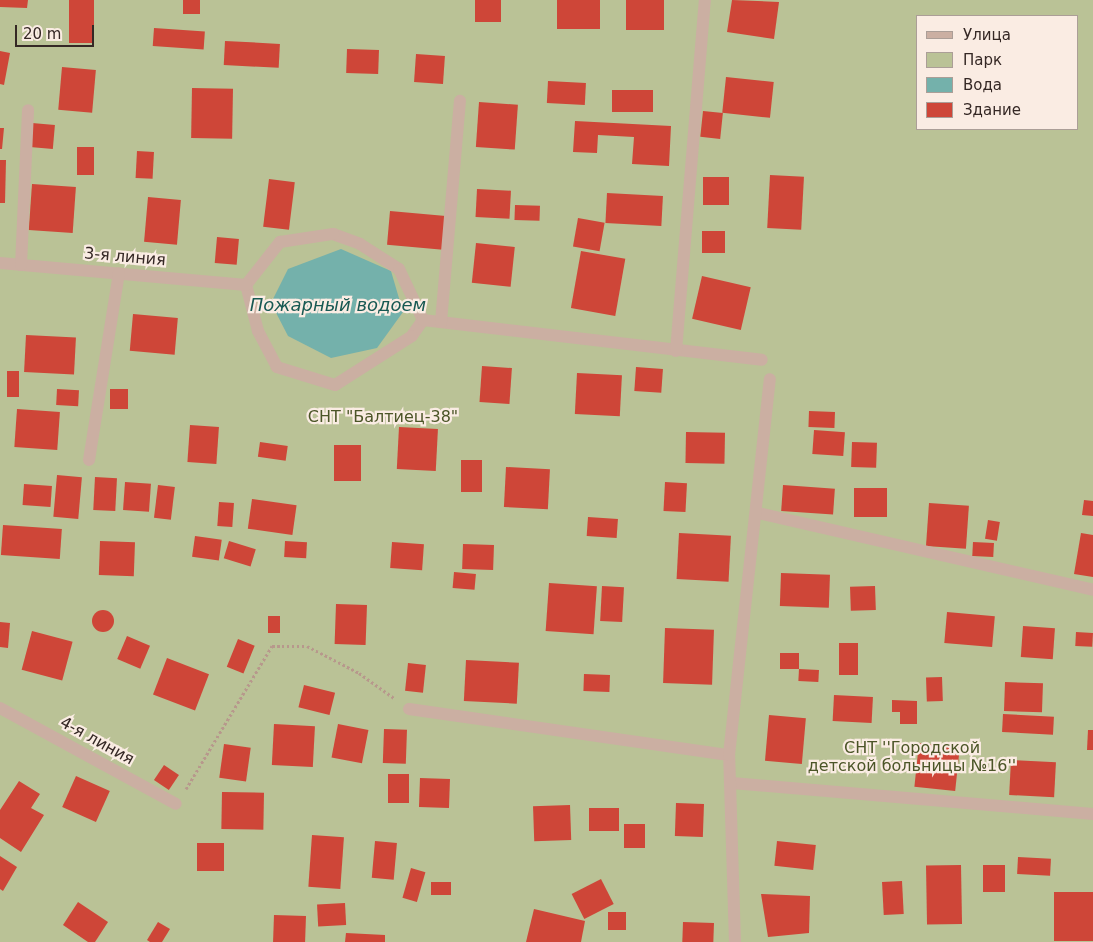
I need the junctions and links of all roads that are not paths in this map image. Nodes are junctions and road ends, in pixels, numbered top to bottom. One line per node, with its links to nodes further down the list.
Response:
1 (705, 0): 10 (street)
2 (460, 101): 9 (street)
3 (28, 110): 5 (street)
4 (0, 263): 5 (street, 3-я линия)
5 (21, 264): 6 (street, 3-я линия)
6 (119, 273): 7 (street, 3-я линия); 13 (street)
7 (246, 285): 8 (street); 8 (street)
8 (424, 320): 9 (street)
9 (441, 322): 10 (street)
10 (676, 351): 11 (street)
11 (762, 360)
12 (770, 379): 14 (street)
13 (89, 460)
14 (758, 513): 15 (street); 18 (street)
15 (1093, 590)
16 (0, 708): 20 (street, 4-я линия)
17 (408, 709): 18 (street)
18 (730, 755): 19 (street)
19 (732, 783): 21 (street); 22 (street)
20 (176, 804)
21 (1093, 814)
22 (735, 942)

